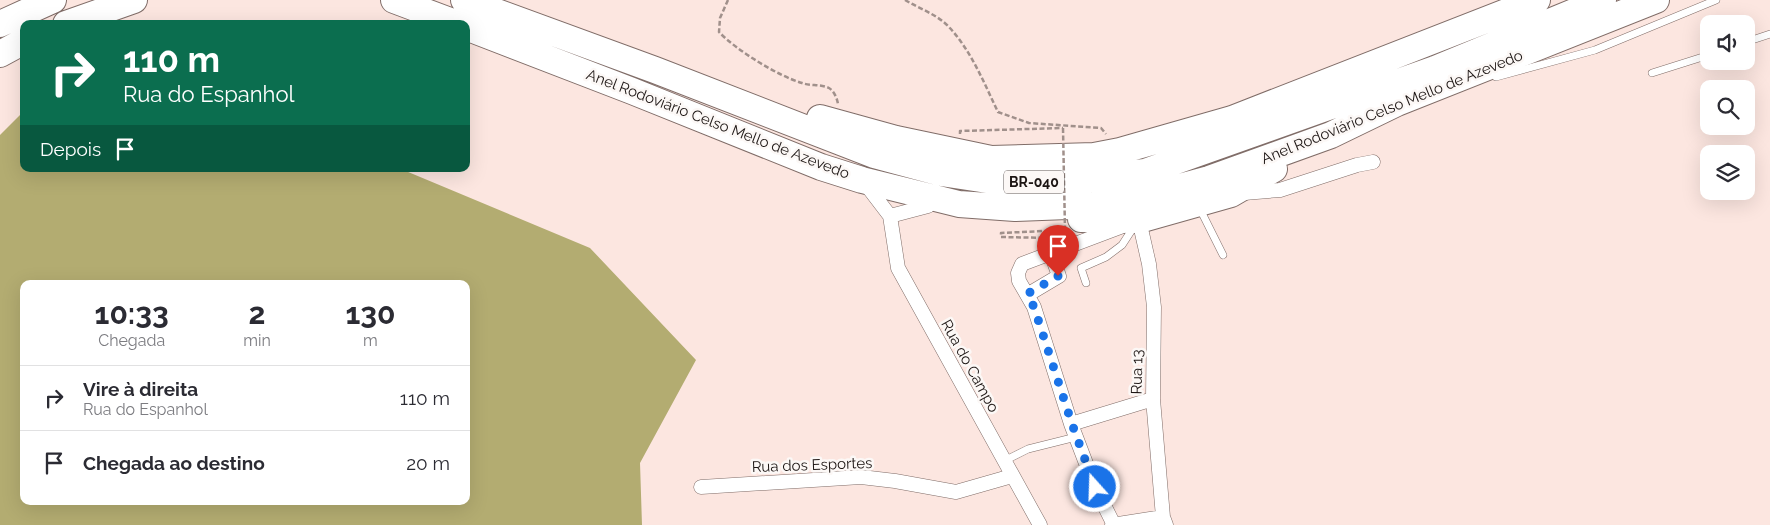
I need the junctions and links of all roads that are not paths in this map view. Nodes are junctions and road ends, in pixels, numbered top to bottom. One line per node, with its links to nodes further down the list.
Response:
1 (53, 0): 9 (highway)
2 (134, 0): 10 (highway)
3 (394, 0): 11 (highway)
4 (464, 0): 18 (highway, Anel Rodoviário Celso Mello de Azevedo / BR-040)
5 (1537, 0): 18 (highway)
6 (1603, 0): 18 (highway, Anel Rodoviário Celso Mello de Azevedo / BR-040)
7 (1656, 0): 22 (highway, Anel Rodoviário Celso Mello de Azevedo / BR-040)
8 (1716, 0): 20 (lane)
9 (21, 12)
10 (77, 20)
11 (447, 20)
12 (470, 29): 25 (highway, Anel Rodoviário Celso Mello de Azevedo / BR-040)
13 (1770, 34): 14 (lane)
14 (1755, 39)
15 (20, 43): 16 (highway)
16 (0, 54)
17 (1700, 58): 19 (lane)
18 (655, 70)
19 (1652, 73)
20 (1491, 78)
21 (1463, 86): 22 (lane)
22 (1397, 103): 23 (highway, Anel Rodoviário Celso Mello de Azevedo / BR-040)
23 (1331, 135): 26 (highway, Anel Rodoviário Celso Mello de Azevedo / BR-040); 27 (highway)
24 (1373, 162): 27 (street)
25 (862, 180): 26 (highway, Anel Rodoviário Celso Mello de Azevedo / BR-040); 30 (street, Rua do Campo)
26 (896, 189): 29 (highway)
27 (1231, 194): 28 (highway)
28 (1197, 203): 31 (highway); 33 (lane)
29 (928, 206): 30 (street); 31 (highway)
30 (890, 216): 39 (street, Rua do Campo)
31 (1139, 220): 32 (street); 34 (lane); 36 (street, Rua 13)
32 (1051, 253): 35 (street); 35 (street)
33 (1224, 256)
34 (1086, 283)
35 (1027, 294): 37 (street)
36 (1152, 399): 37 (street); 42 (street, Rua 13)
37 (1072, 424): 38 (street)
38 (1076, 437): 39 (lane); 44 (street)
39 (1004, 461): 40 (street, Rua do Campo)
40 (1012, 476): 41 (street, Rua dos Esportes); 43 (street, Rua do Campo)
41 (701, 486)
42 (1165, 521): 44 (street)
43 (1040, 525)
44 (1113, 525)

